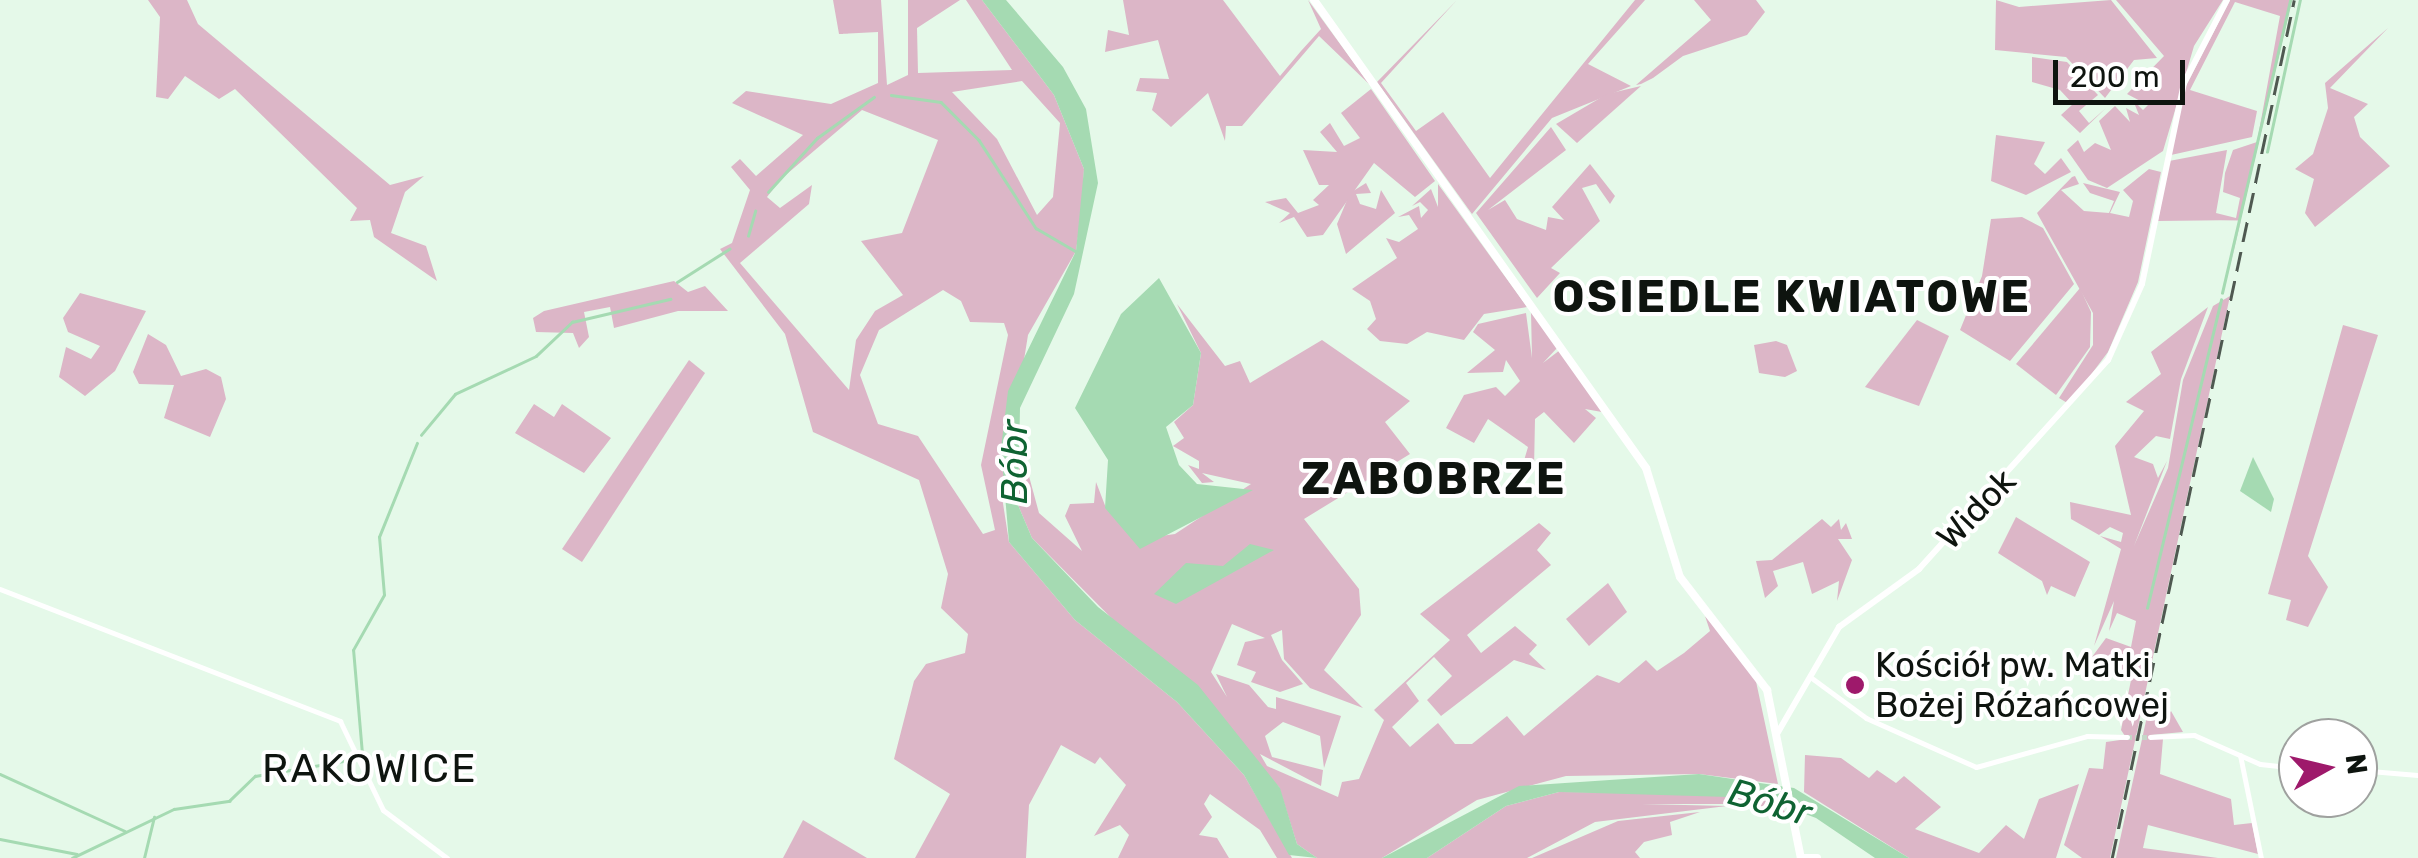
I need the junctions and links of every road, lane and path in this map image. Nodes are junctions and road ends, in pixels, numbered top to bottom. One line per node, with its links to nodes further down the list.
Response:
1 (1314, 0): 5 (main road)
2 (2227, 0): 4 (main road, Widok)
3 (0, 590): 13 (street)
4 (1813, 678): 5 (main road, Widok); 7 (street)
5 (1777, 734): 12 (main road)
6 (2150, 737): 8 (street)
7 (2128, 738)
8 (2240, 755): 9 (street); 14 (street)
9 (2278, 764)
10 (2378, 772): 11 (street)
11 (2418, 775)
12 (1808, 857)
13 (448, 858)
14 (2262, 858)

